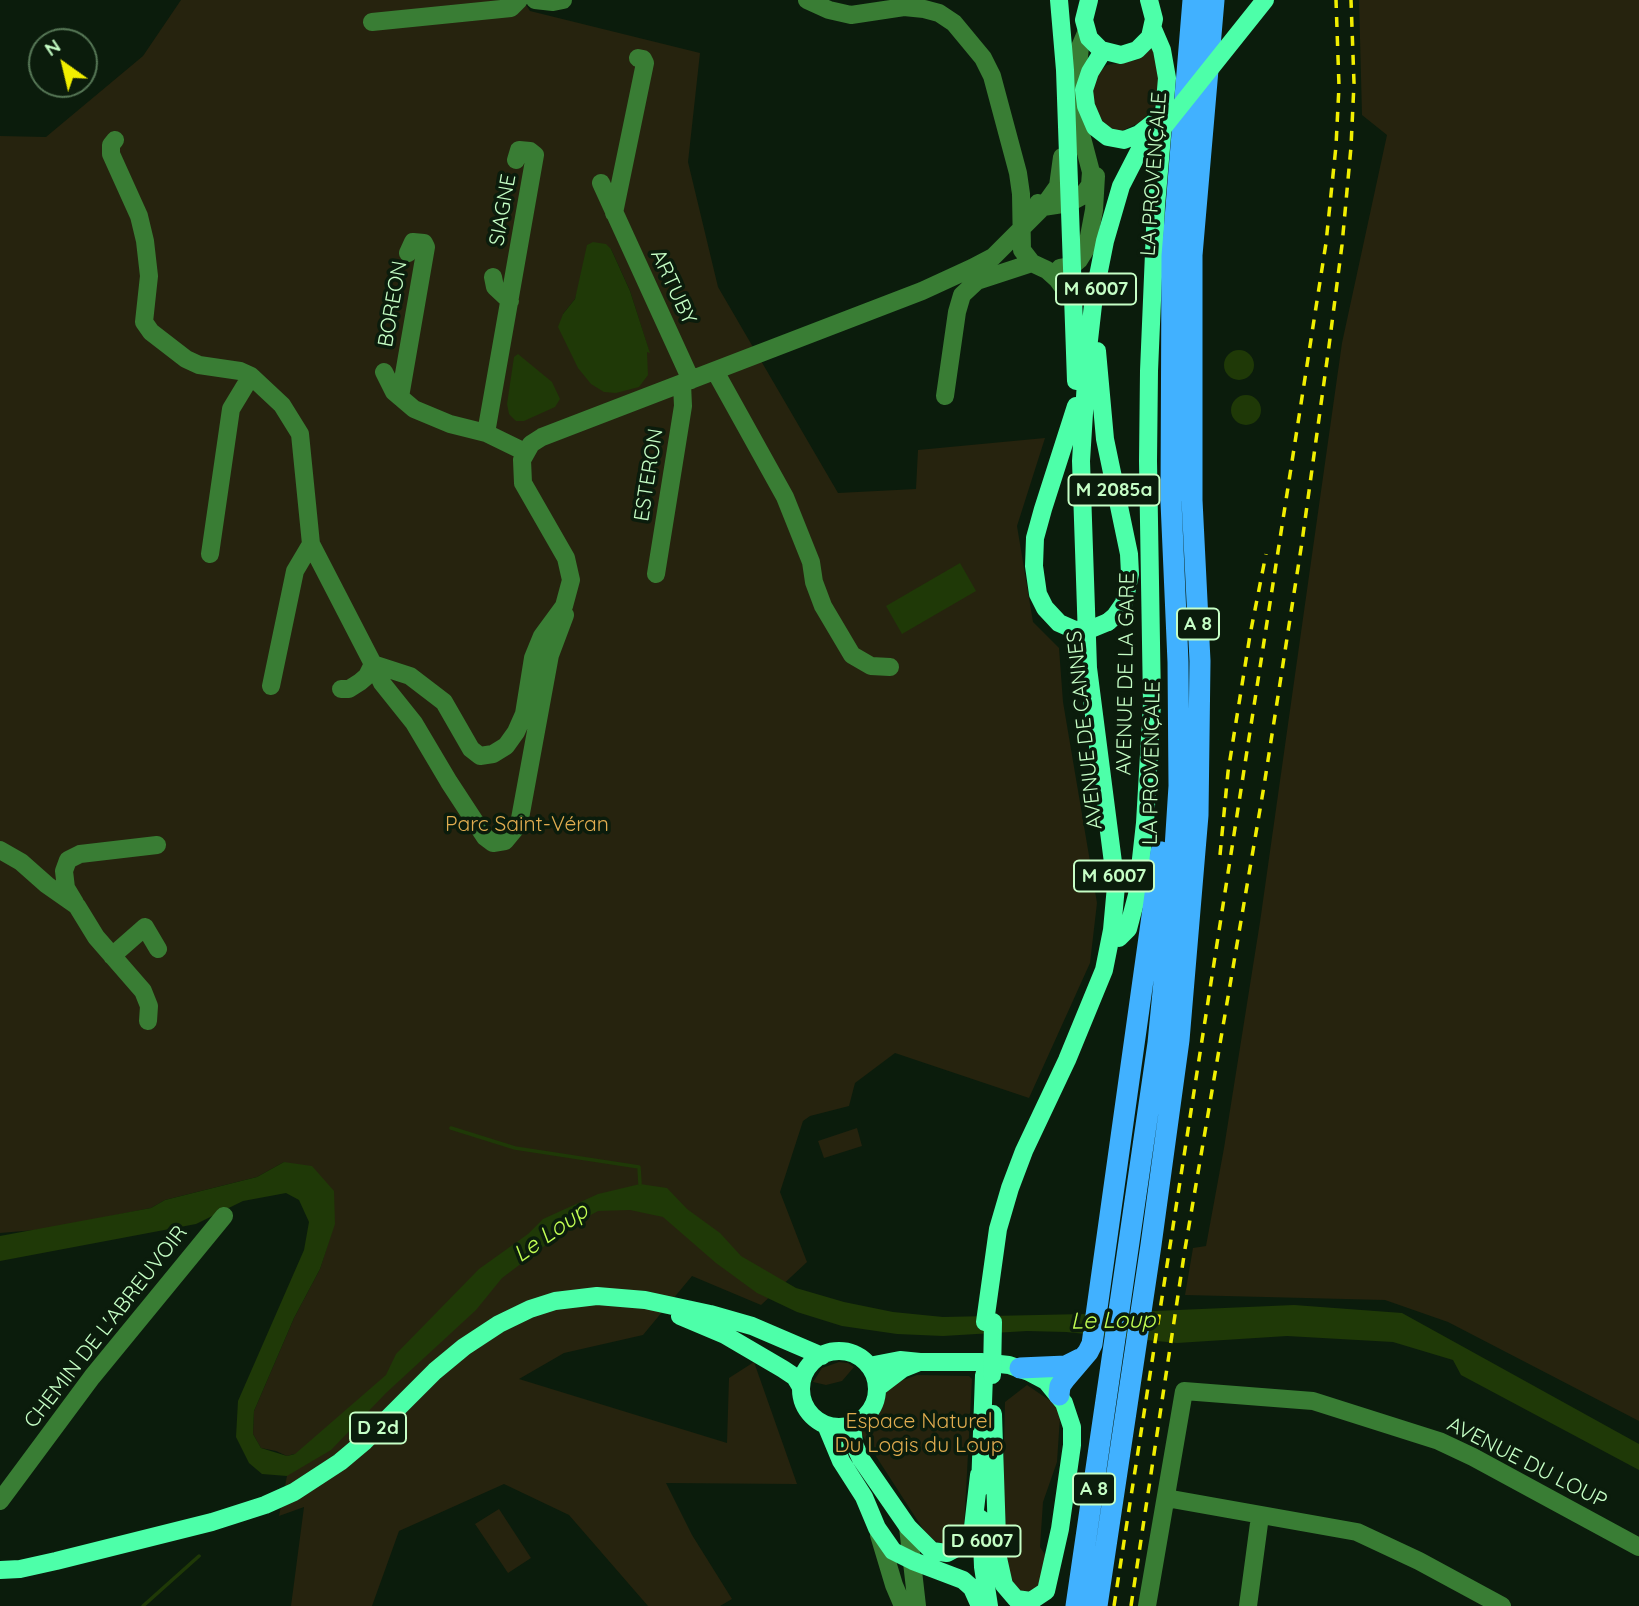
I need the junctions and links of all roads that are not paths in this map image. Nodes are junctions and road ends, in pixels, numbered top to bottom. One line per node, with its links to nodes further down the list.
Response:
1 (519, 0): 12 (street)
2 (535, 0): 3 (street)
3 (563, 0)
4 (807, 0): 23 (street)
5 (1059, 0): 18 (main road, M 2085a)
6 (1149, 0): 13 (main road, AVENUE DE LA GARE)
7 (1193, 0): 50 (highway, LA PROVENÇALE / A 8)
8 (1214, 0): 100 (highway, LA PROVENÇALE / A 8)
9 (1255, 0): 19 (main road, AVENUE DE CANNES / M 6007)
10 (1265, 0): 19 (main road, AVENUE DE CANNES / M 6007, bridge)
11 (1087, 1): 14 (main road)
12 (372, 22)
13 (1153, 29): 15 (main road); 58 (main road, AVENUE DE LA GARE)
14 (1086, 33): 15 (main road); 24 (street)
15 (1103, 51): 17 (main road)
16 (638, 58): 26 (street)
17 (1084, 97): 19 (main road); 31 (street)
18 (1067, 126): 24 (main road, M 2085a); 25 (street)
19 (1155, 130): 35 (main road, AVENUE DE CANNES / M 6007); 45 (main road, AVENUE DE CANNES / M 6007)
20 (115, 140): 38 (street)
21 (516, 160): 33 (street, SIAGNE)
22 (601, 183): 26 (street, ARTUBY)
23 (1021, 194): 25 (street); 27 (street)
24 (1069, 202): 25 (street); 31 (main road, M 2085a)
25 (1042, 207): 27 (street)
26 (614, 213): 39 (street, ARTUBY)
27 (1020, 231): 29 (street); 30 (street)
28 (408, 253): 41 (street, BOREON)
29 (993, 257): 30 (street); 36 (street)
30 (1034, 261): 31 (street); 34 (street); 40 (street)
31 (1072, 266): 34 (main road, M 2085a)
32 (493, 277): 33 (street)
33 (510, 301): 43 (street, SIAGNE)
34 (1073, 301): 42 (main road, M 2085a)
35 (1097, 351): 42 (main road, M 2085a, bridge); 58 (main road, AVENUE DE CANNES / M 6007)
36 (715, 371): 39 (street); 52 (street)
37 (384, 372): 41 (street)
38 (251, 376): 46 (street); 47 (street)
39 (687, 382): 44 (street); 48 (street, ESTERON)
40 (945, 396)
41 (400, 397): 43 (street)
42 (1076, 405): 45 (main road)
43 (485, 433): 44 (street)
44 (525, 452): 49 (street)
45 (1081, 461): 63 (main road, AVENUE DE CANNES / M 6007)
46 (311, 544): 51 (street); 53 (street)
47 (210, 555)
48 (656, 574)
49 (568, 593): 51 (street); 51 (street)
50 (1178, 662): 66 (highway); 99 (highway, LA PROVENÇALE / A 8)
51 (373, 664): 54 (street)
52 (890, 667)
53 (271, 686)
54 (341, 689)
55 (157, 845): 57 (street)
56 (0, 850): 57 (street)
57 (77, 906): 60 (street)
58 (1119, 938): 63 (main road, AVENUE DE CANNES / M 6007)
59 (158, 949): 60 (street)
60 (112, 956): 61 (street)
61 (148, 1021)
62 (224, 1216): 79 (street, CHEMIN DE L'ABREUVOIR)
63 (994, 1270): 65 (main road, AVENUE DE CANNES / M 6007)
64 (645, 1300): 67 (main road, D 2d); 72 (main road, D 2d); 85 (main road, D 2d)
65 (989, 1322): 71 (main road, AVENUE DE CANNES / D 6007, bridge)
66 (1089, 1348): 70 (highway); 74 (highway)
67 (822, 1356): 69 (main road); 72 (main road)
68 (920, 1362): 69 (main road); 70 (main road); 73 (main road)
69 (869, 1366): 73 (main road)
70 (1020, 1368): 74 (main road)
71 (988, 1375): 77 (main road, AVENUE DE CANNES / D 6007); 87 (main road, AVENUE DE CANNES / D 6007)
72 (801, 1387): 75 (main road)
73 (877, 1388): 76 (main road)
74 (1059, 1395): 83 (main road)
75 (826, 1425): 76 (main road); 82 (main road)
76 (852, 1425): 81 (main road)
77 (979, 1475): 86 (main road); 96 (main road, AVENUE DE CANNES / D 6007)
78 (1166, 1498): 80 (street); 84 (street, AVENUE DU LOUP); 101 (street)
79 (0, 1501)
80 (1260, 1516): 102 (street); 103 (street)
81 (908, 1527): 86 (main road); 89 (street)
82 (877, 1528): 89 (main road); 92 (street)
83 (1060, 1529): 87 (main road); 98 (main road)
84 (1639, 1548)
85 (97, 1551): 88 (main road, D 2d); 90 (main road, D 2d)
86 (939, 1554): 89 (street)
87 (998, 1558): 97 (main road, AVENUE DE CANNES / D 6007)
88 (0, 1561)
89 (913, 1561): 91 (main road); 92 (street); 93 (street)
90 (0, 1570)
91 (944, 1572): 93 (street); 95 (main road)
92 (894, 1585): 93 (street); 94 (street)
93 (917, 1599)
94 (903, 1606)
95 (980, 1606)
96 (989, 1606)
97 (999, 1606)
98 (1050, 1606)
99 (1076, 1606)
100 (1097, 1606)
101 (1147, 1606)
102 (1248, 1606)
103 (1502, 1606)

